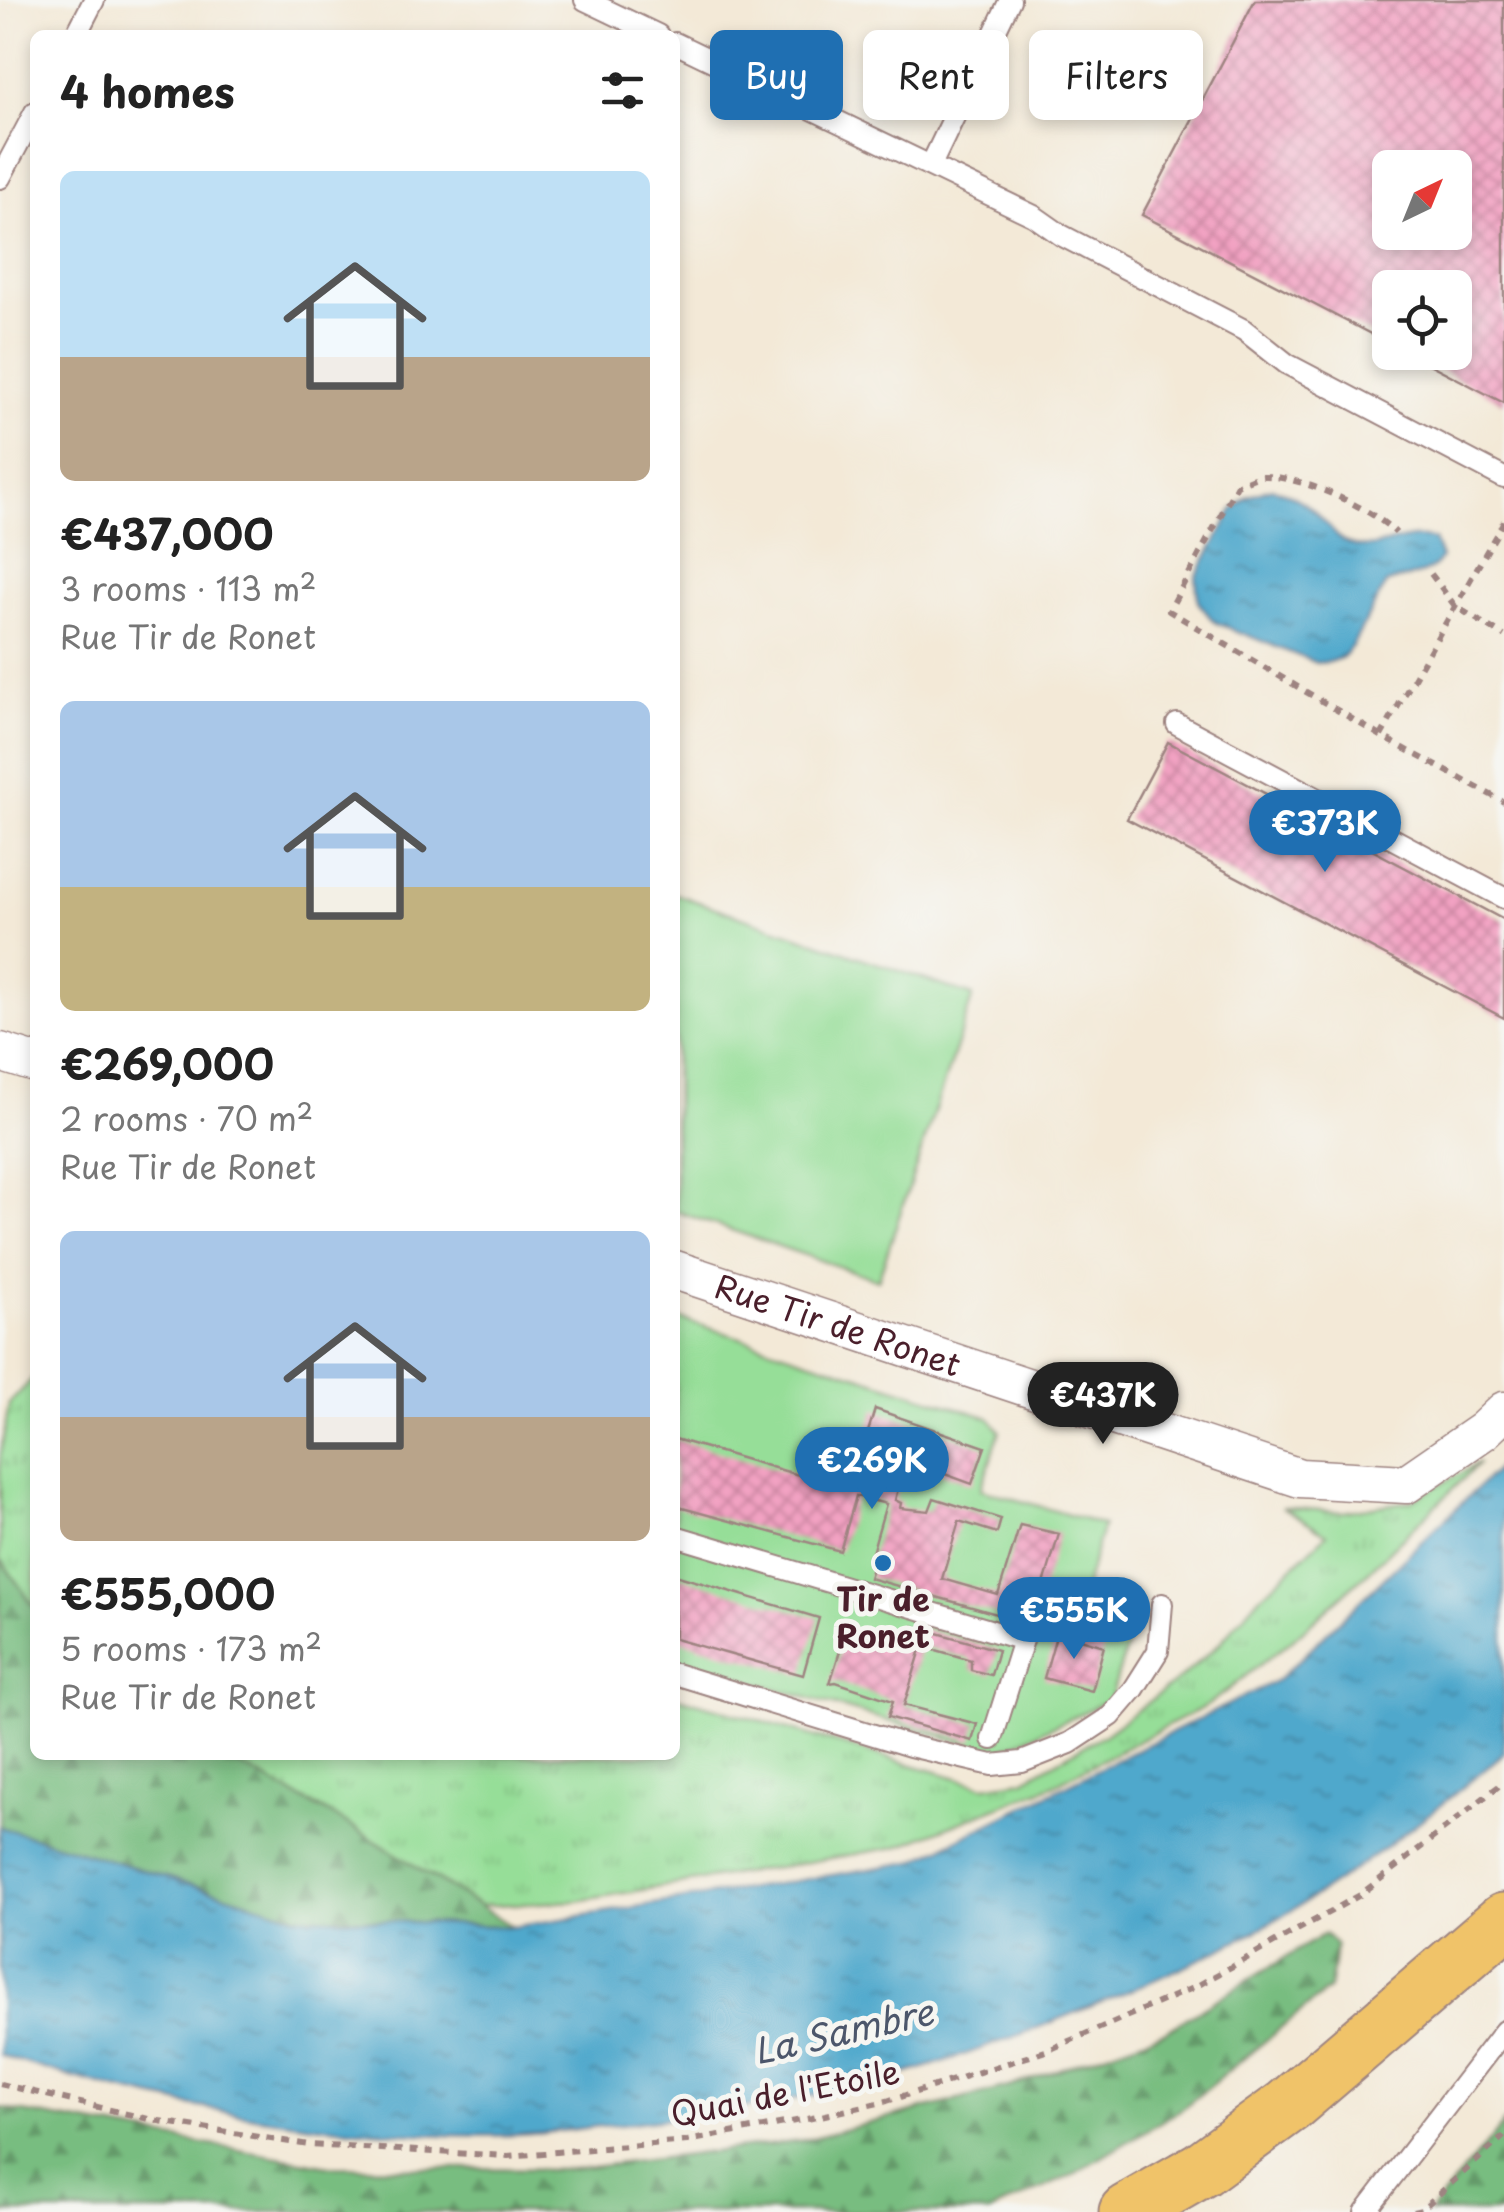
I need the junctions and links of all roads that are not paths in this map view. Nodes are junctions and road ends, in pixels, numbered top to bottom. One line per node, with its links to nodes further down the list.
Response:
1 (94, 0): 4 (lane)
2 (585, 0): 5 (lane)
3 (1010, 0): 8 (lane)
4 (79, 30)
5 (648, 30)
6 (680, 45): 8 (lane)
7 (30, 121): 9 (lane)
8 (931, 165): 10 (lane)
9 (0, 178)
10 (1504, 478)
11 (1177, 724): 12 (lane)
12 (1504, 898)
13 (0, 1052): 14 (street)
14 (30, 1061)
15 (680, 1272): 16 (street, Rue Tir de Ronet)
16 (1504, 1411)
17 (680, 1537): 20 (lane)
18 (1162, 1604): 19 (lane)
19 (680, 1676)
20 (992, 1739)
21 (1504, 1921): 23 (main road)
22 (1504, 2031): 24 (lane)
23 (1128, 2212)
24 (1365, 2212)

